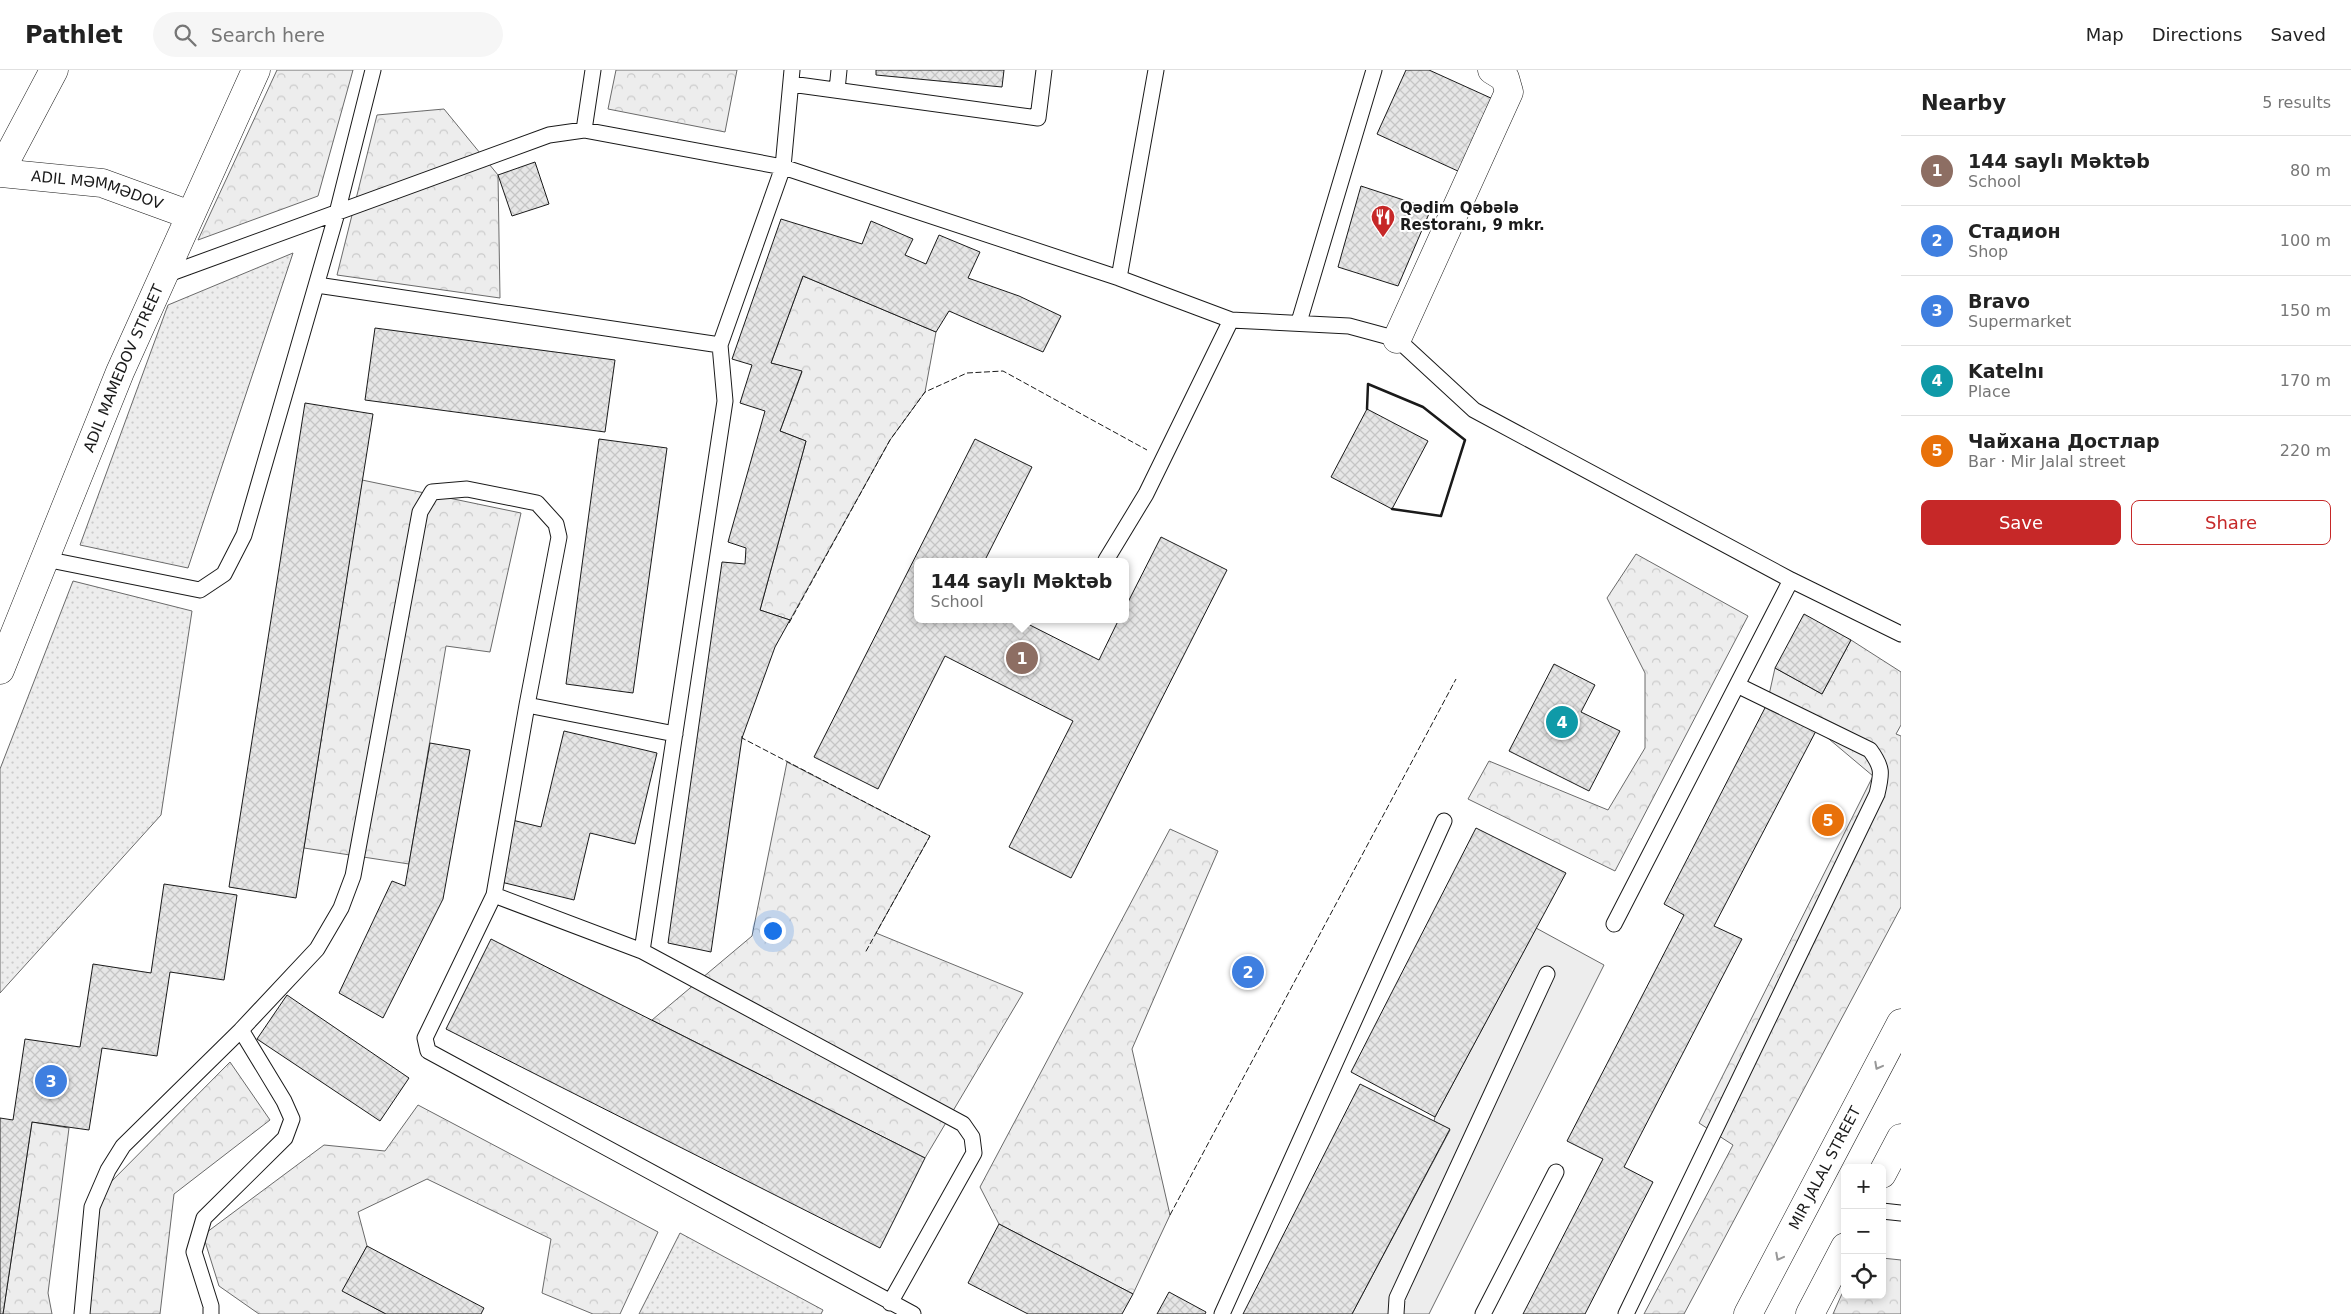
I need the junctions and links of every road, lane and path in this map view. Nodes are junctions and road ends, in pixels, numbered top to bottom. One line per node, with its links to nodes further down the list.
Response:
1 (54, 70): 14 (street)
2 (256, 70): 16 (street, ADIL MAMEDOV STREET)
3 (373, 70): 15 (lane)
4 (594, 70): 12 (lane)
5 (839, 70): 11 (lane)
6 (1044, 70): 11 (lane)
7 (1156, 70): 18 (lane)
8 (1374, 70): 21 (lane)
9 (1492, 70): 22 (street)
10 (791, 77): 11 (lane); 13 (lane)
11 (837, 90)
12 (584, 130): 13 (lane); 15 (lane)
13 (783, 167): 18 (lane); 23 (lane)
14 (0, 173): 16 (street, ADIL MƏMMƏDOV)
15 (337, 213): 17 (lane); 19 (lane)
16 (190, 215): 17 (street, ADIL MAMEDOV STREET)
17 (162, 276): 25 (street, ADIL MAMEDOV STREET)
18 (1119, 278): 20 (lane)
19 (317, 285): 23 (lane); 25 (lane)
20 (1231, 320): 21 (lane); 24 (lane)
21 (1299, 322): 22 (lane)
22 (1397, 339): 26 (lane)
23 (720, 346): 31 (lane)
24 (1107, 558)
25 (45, 559): 28 (street, ADIL MAMEDOV STREET)
26 (1791, 580): 27 (lane); 29 (lane)
27 (1901, 634)
28 (0, 670)
29 (1737, 685): 34 (lane); 52 (lane)
30 (526, 705): 31 (lane); 33 (lane); 38 (lane)
31 (675, 734): 35 (lane)
32 (1444, 822): 49 (lane)
33 (494, 895): 35 (lane); 45 (lane)
34 (1614, 924)
35 (642, 951): 45 (lane)
36 (1546, 974): 50 (lane)
37 (1901, 1023): 53 (street, MIR JALAL STREET, one-way to 53)
38 (240, 1030): 46 (lane); 47 (lane)
39 (1901, 1138): 40 (street)
40 (1886, 1166)
41 (1556, 1172): 51 (lane)
42 (1886, 1212): 43 (lane)
43 (1901, 1214)
44 (1841, 1254): 54 (street)
45 (890, 1302): 48 (lane)
46 (82, 1314)
47 (211, 1314)
48 (913, 1314)
49 (1222, 1314)
50 (1396, 1314)
51 (1483, 1314)
52 (1626, 1314)
53 (1748, 1314)
54 (1810, 1314)

